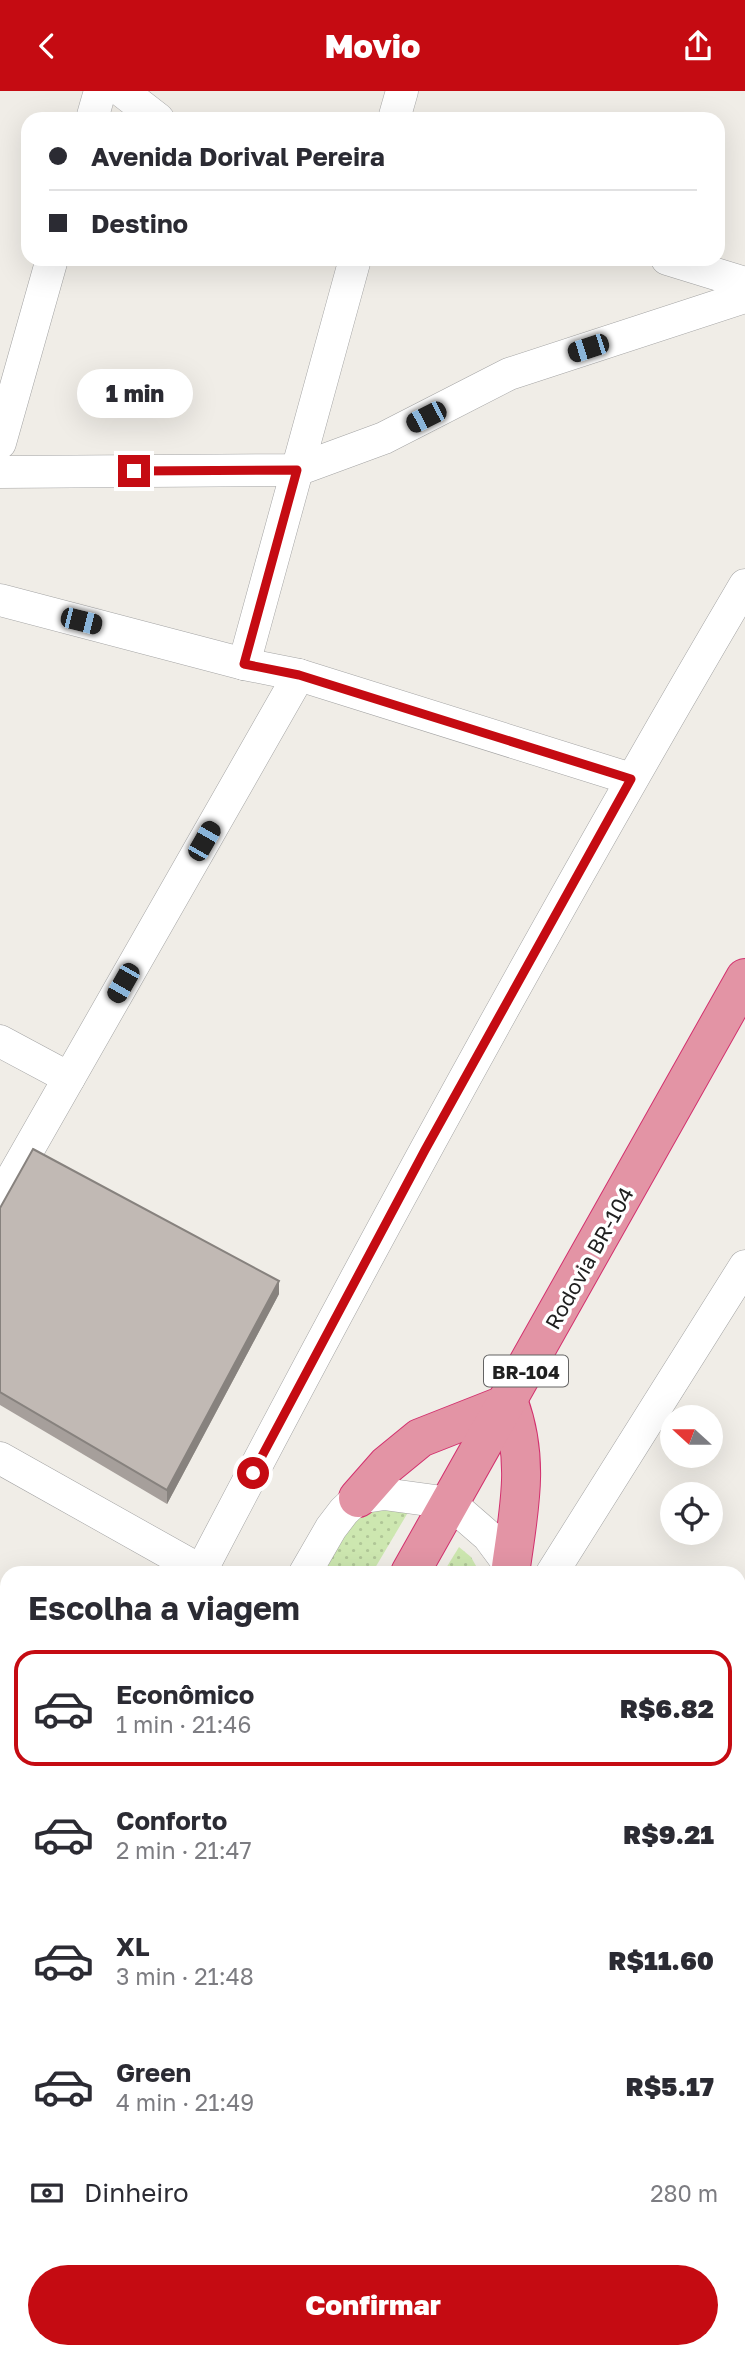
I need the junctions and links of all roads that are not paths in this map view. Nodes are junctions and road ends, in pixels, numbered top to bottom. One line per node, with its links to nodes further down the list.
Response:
1 (100, 91): 4 (street)
2 (122, 91): 5 (street)
3 (402, 91): 6 (street)
4 (94, 112)
5 (149, 112)
6 (396, 112)
7 (50, 266): 12 (street)
8 (353, 266): 13 (street)
9 (690, 266): 10 (street)
10 (745, 283)
11 (745, 297): 13 (street)
12 (0, 443)
13 (297, 470): 14 (street); 17 (street)
14 (0, 472)
15 (745, 585): 19 (street)
16 (0, 600): 17 (street)
17 (244, 664): 18 (street)
18 (299, 675): 19 (street); 22 (street)
19 (631, 779): 31 (street)
20 (745, 978): 26 (highway, Rodovia BR-104 / BR-104)
21 (0, 1041): 22 (street)
22 (69, 1078): 23 (street)
23 (0, 1199)
24 (745, 1266): 25 (street)
25 (734, 1308): 36 (street)
26 (509, 1403): 28 (highway); 29 (highway, Rodovia BR-104 / BR-104); 35 (highway)
27 (0, 1458): 30 (street)
28 (358, 1498): 29 (street); 32 (street)
29 (450, 1503): 33 (highway, Rodovia BR-104 / BR-104); 34 (street)
30 (190, 1566)
31 (206, 1566)
32 (309, 1566)
33 (414, 1566)
34 (508, 1566)
35 (512, 1566)
36 (557, 1566)

